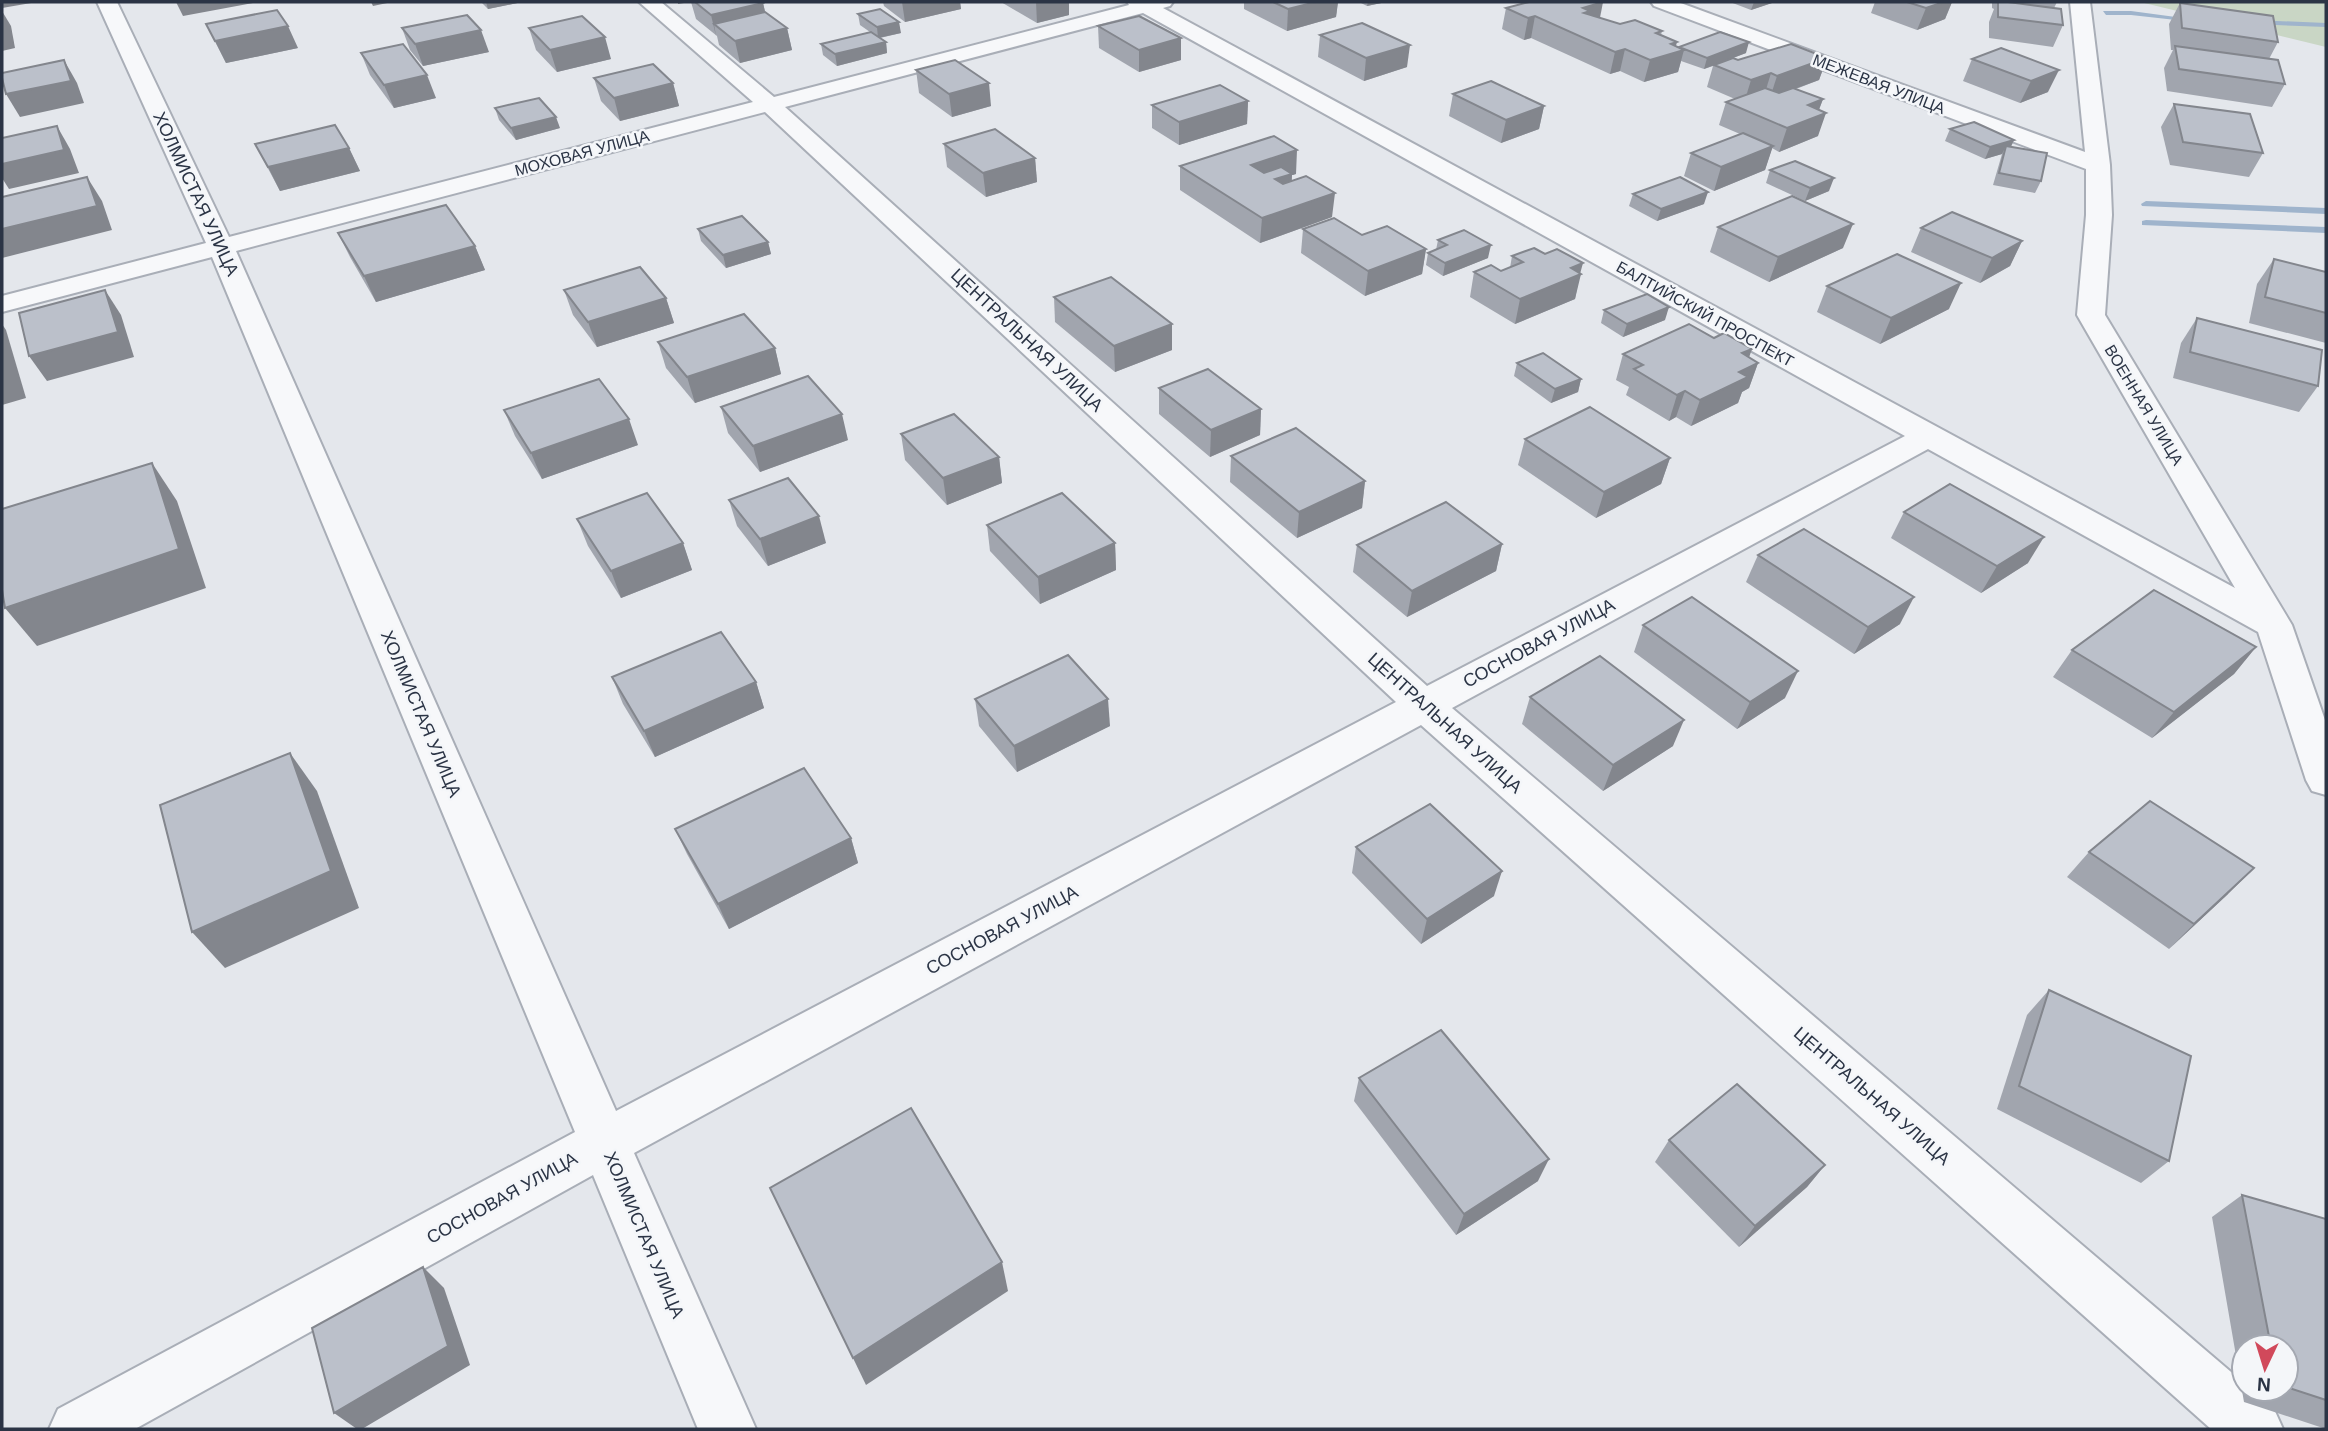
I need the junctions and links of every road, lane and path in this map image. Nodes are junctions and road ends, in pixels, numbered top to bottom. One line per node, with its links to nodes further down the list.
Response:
1 (107, 2): 8 (street, ХОЛМИСТАЯ УЛИЦА)
2 (649, 2): 6 (street, ЦЕНТРАЛЬНАЯ УЛИЦА)
3 (1661, 2): 7 (street, МЕЖЕВАЯ УЛИЦА)
4 (2080, 2): 7 (street, ВОЕННАЯ УЛИЦА)
5 (1148, 3): 6 (street, МОХОВАЯ УЛИЦА); 10 (street, БАЛТИЙСКИЙ ПРОСПЕКТ)
6 (769, 104): 8 (street, МОХОВАЯ УЛИЦА); 12 (street, ЦЕНТРАЛЬНАЯ УЛИЦА)
7 (2098, 165): 11 (street, ВОЕННАЯ УЛИЦА)
8 (221, 247): 9 (street, МОХОВАЯ УЛИЦА); 14 (street, ХОЛМИСТАЯ УЛИЦА)
9 (2, 304)
10 (1928, 436): 11 (street, БАЛТИЙСКИЙ ПРОСПЕКТ); 12 (street, СОСНОВАЯ УЛИЦА)
11 (2274, 625): 13 (street, ВОЕННАЯ УЛИЦА)
12 (1423, 705): 14 (street, СОСНОВАЯ УЛИЦА); 17 (street, ЦЕНТРАЛЬНАЯ УЛИЦА)
13 (2326, 780)
14 (604, 1143): 15 (street, СОСНОВАЯ УЛИЦА); 16 (street, ХОЛМИСТАЯ УЛИЦА)
15 (78, 1429)
16 (727, 1429)
17 (2255, 1429)

